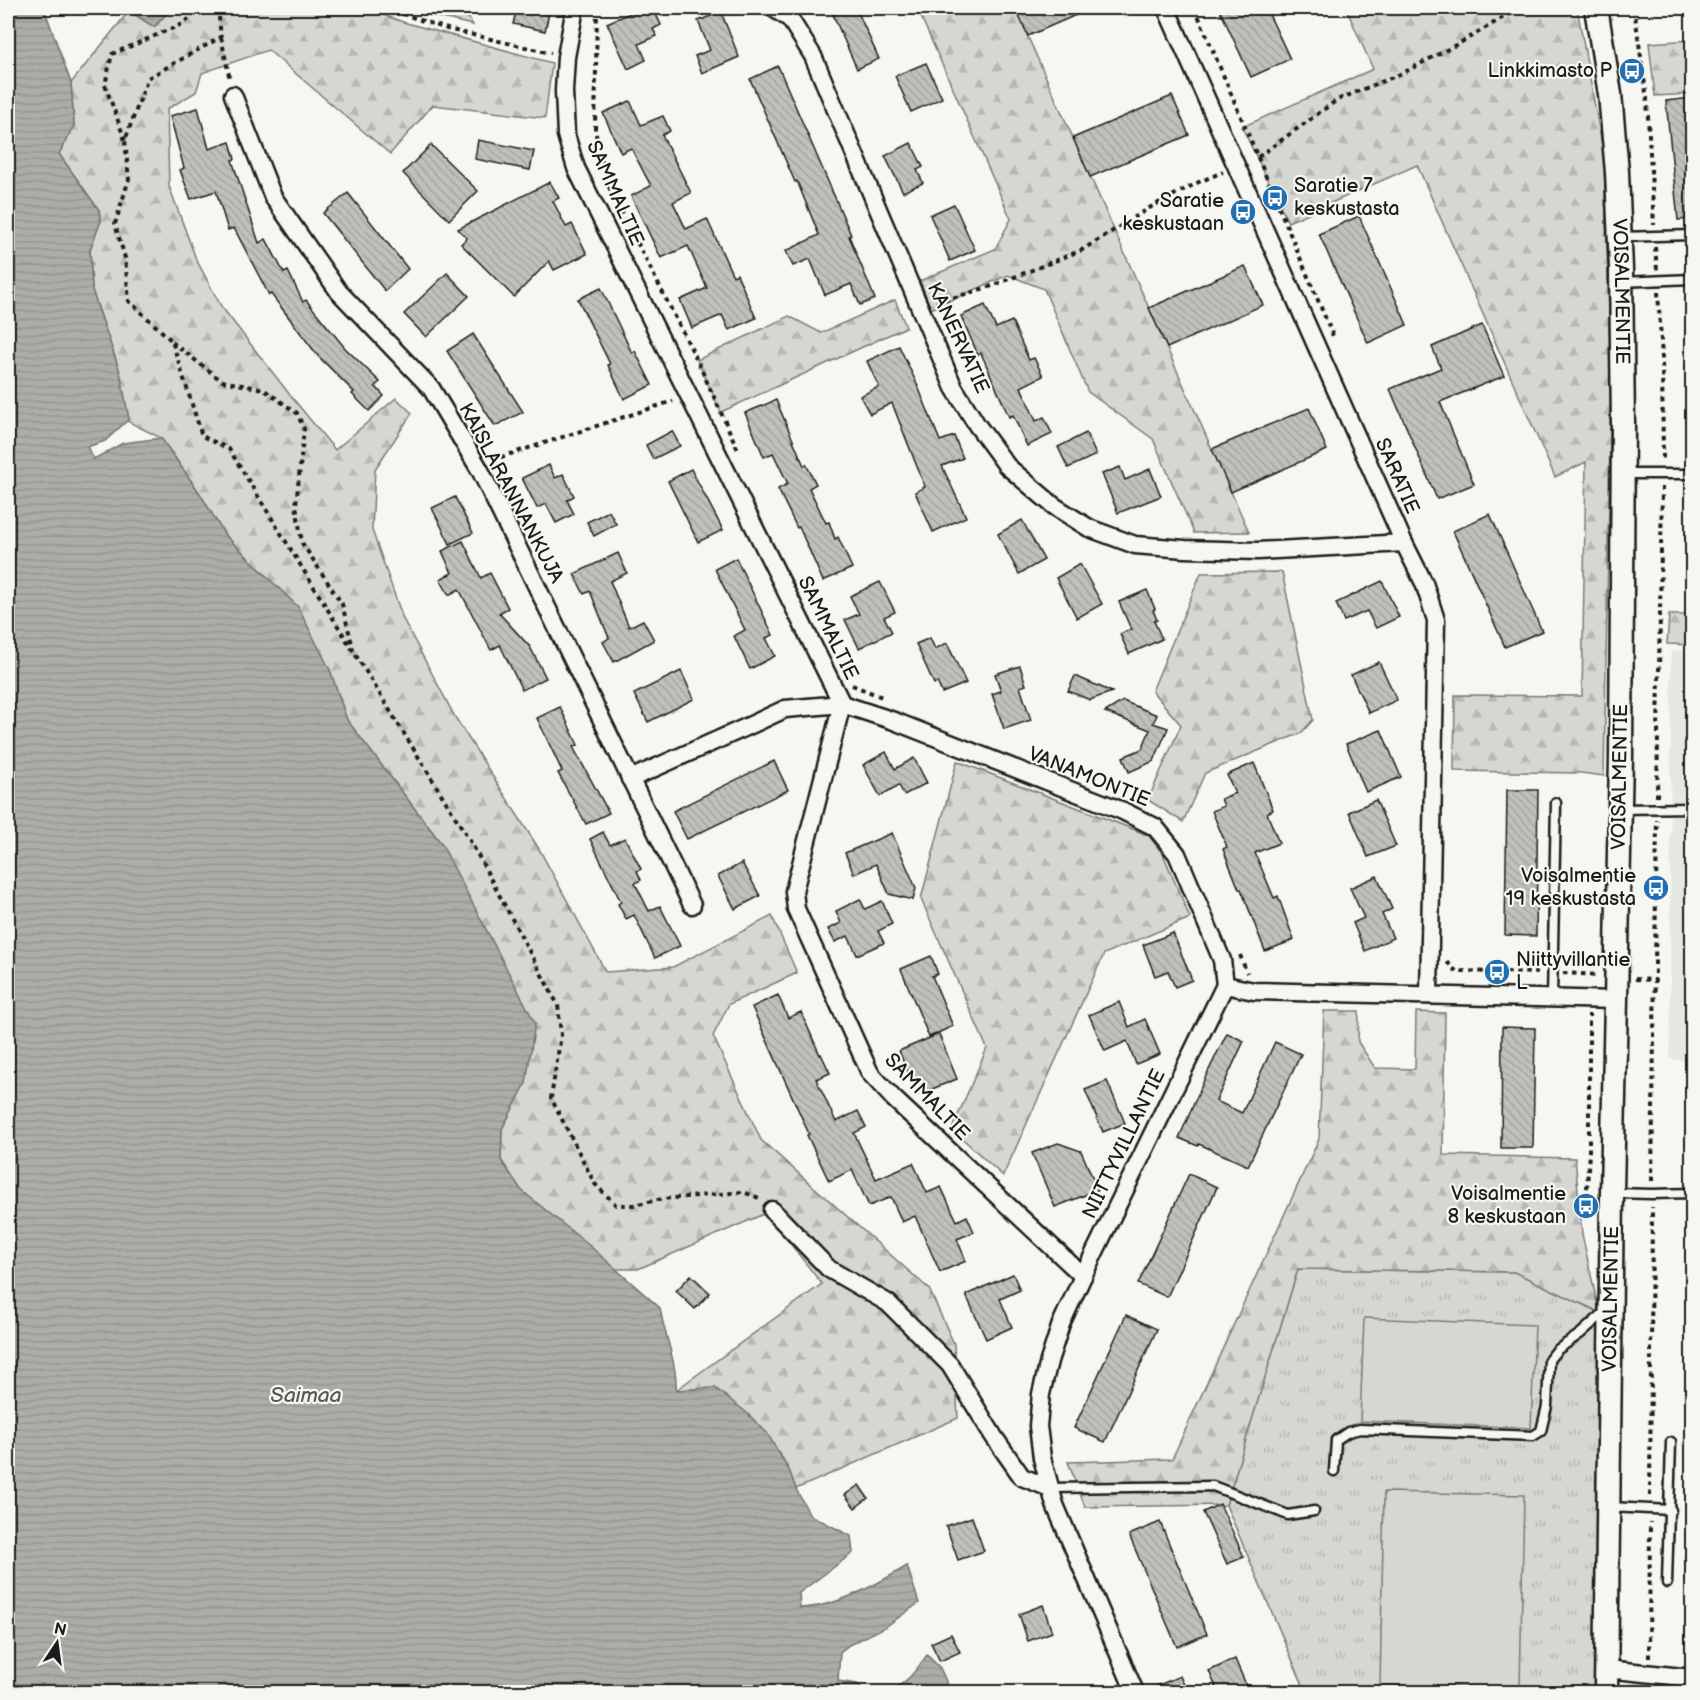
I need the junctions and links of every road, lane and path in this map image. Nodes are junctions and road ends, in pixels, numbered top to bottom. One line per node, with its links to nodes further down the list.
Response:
1 (198, 8): 14 (path)
2 (219, 8): 11 (path)
3 (385, 8): 12 (path)
4 (575, 8): 12 (street, SAMMALTIE)
5 (597, 8): 25 (path)
6 (773, 8): 22 (street, KANERVATIE)
7 (1166, 8): 15 (street, SARATIE)
8 (1519, 8): 15 (path)
9 (1596, 8): 18 (street, VOISALMENTIE)
10 (1634, 8): 17 (path)
11 (221, 37): 13 (path); 14 (path)
12 (566, 57): 24 (street, SAMMALTIE)
13 (233, 95): 26 (street, KAISLARANNANKUJA)
14 (125, 140): 23 (path)
15 (1237, 166): 22 (path); 30 (street, SARATIE)
16 (1692, 235): 17 (lane)
17 (1655, 236): 18 (lane); 20 (path)
18 (1619, 237): 21 (street, VOISALMENTIE)
19 (1692, 279): 20 (lane)
20 (1657, 280): 21 (lane); 28 (path)
21 (1621, 282): 27 (street, VOISALMENTIE)
22 (920, 308): 30 (street, KANERVATIE)
23 (172, 341): 31 (path); 31 (path)
24 (690, 396): 26 (path); 32 (street, SAMMALTIE)
25 (739, 453)
26 (477, 465): 33 (street, KAISLARANNANKUJA)
27 (1623, 474): 28 (lane); 37 (street, VOISALMENTIE)
28 (1662, 474): 29 (lane); 35 (path)
29 (1692, 474)
30 (1404, 543): 41 (street, SARATIE)
31 (355, 654): 49 (path)
32 (842, 704): 33 (street); 40 (street, VANAMONTIE); 50 (street, SAMMALTIE)
33 (630, 779): 38 (street, KAISLARANNANKUJA)
34 (1556, 803): 42 (lane)
35 (1657, 808): 36 (lane); 37 (lane); 47 (path)
36 (1692, 808)
37 (1620, 809): 44 (street, VOISALMENTIE)
38 (692, 905)
39 (1589, 974): 43 (path)
40 (1225, 985): 41 (street); 50 (street, NIITTYVILLANTIE)
41 (1429, 994): 42 (street)
42 (1551, 998): 43 (street)
43 (1589, 999): 44 (street); 48 (path)
44 (1616, 1000): 45 (street, VOISALMENTIE)
45 (1612, 1193): 47 (lane); 51 (street, VOISALMENTIE)
46 (1692, 1193): 47 (lane)
47 (1652, 1194): 56 (path)
48 (1586, 1206)
49 (772, 1210): 54 (street)
50 (1083, 1276): 54 (street, NIITTYVILLANTIE)
51 (1611, 1307): 53 (lane); 55 (street, VOISALMENTIE)
52 (1671, 1442): 57 (lane)
53 (1334, 1471)
54 (1050, 1488): 58 (lane); 64 (street, NIITTYVILLANTIE)
55 (1609, 1507): 56 (lane); 60 (street, VOISALMENTIE)
56 (1650, 1509): 57 (lane); 61 (path)
57 (1671, 1510): 59 (lane)
58 (1314, 1511)
59 (1667, 1583)
60 (1606, 1669): 61 (street); 66 (street, VOISALMENTIE)
61 (1648, 1674): 62 (street)
62 (1692, 1678)
63 (1488, 1687): 65 (path)
64 (1135, 1692)
65 (1488, 1692)
66 (1606, 1692)

